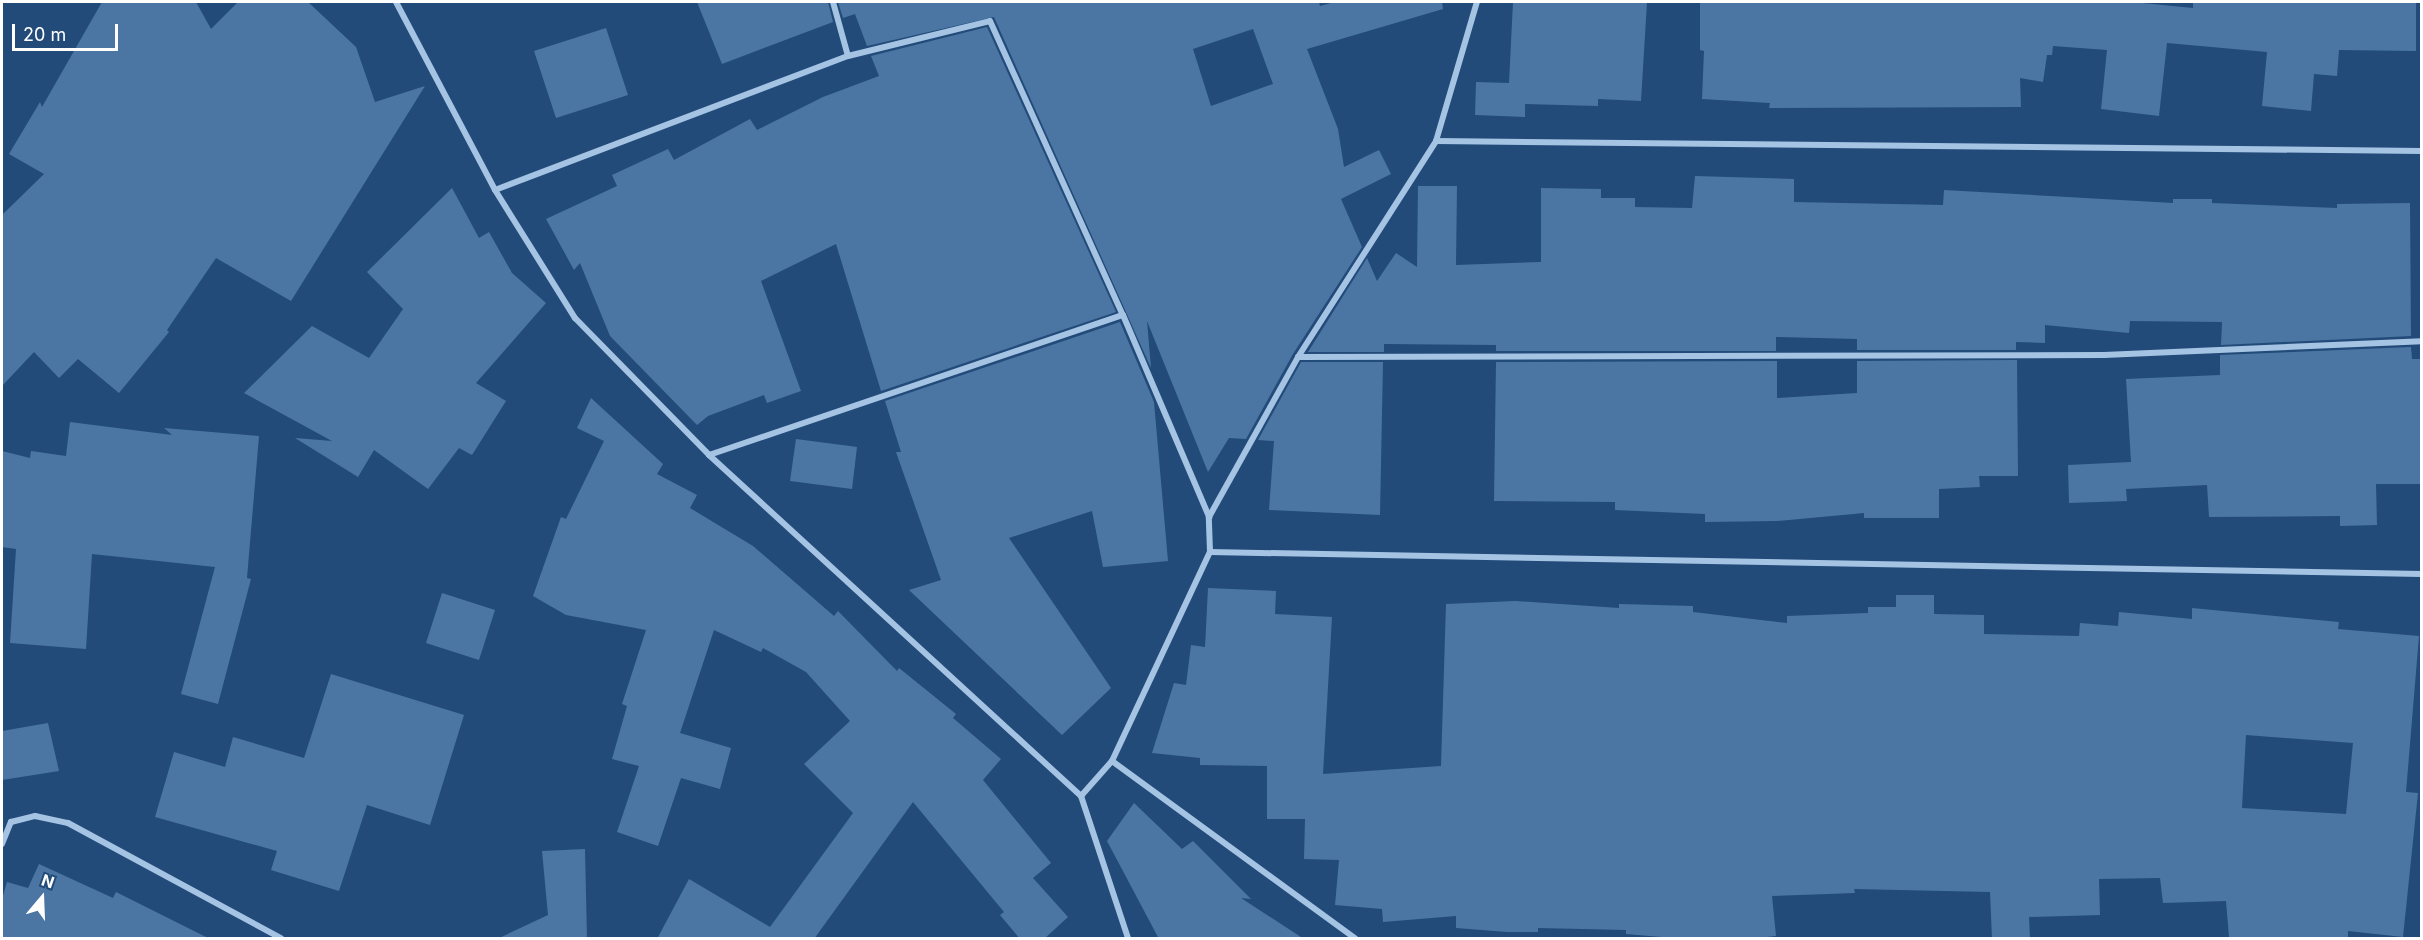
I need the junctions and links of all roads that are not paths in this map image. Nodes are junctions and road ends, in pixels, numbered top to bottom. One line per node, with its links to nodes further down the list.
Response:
1 (396, 2): 7 (street)
2 (832, 2): 4 (street)
3 (1477, 2): 5 (street)
4 (848, 56): 7 (street); 8 (street)
5 (1436, 141): 6 (street); 10 (street)
6 (2421, 151)
7 (495, 190): 11 (street)
8 (1123, 315): 11 (street); 12 (street)
9 (2421, 341): 10 (street)
10 (1298, 357): 12 (street)
11 (709, 455): 16 (street)
12 (1209, 517): 13 (street)
13 (1210, 552): 14 (street); 15 (street)
14 (2421, 574)
15 (1112, 761): 16 (street); 20 (street)
16 (1081, 796): 19 (street)
17 (2, 844): 18 (street)
18 (281, 939)
19 (1128, 939)
20 (1355, 939)

